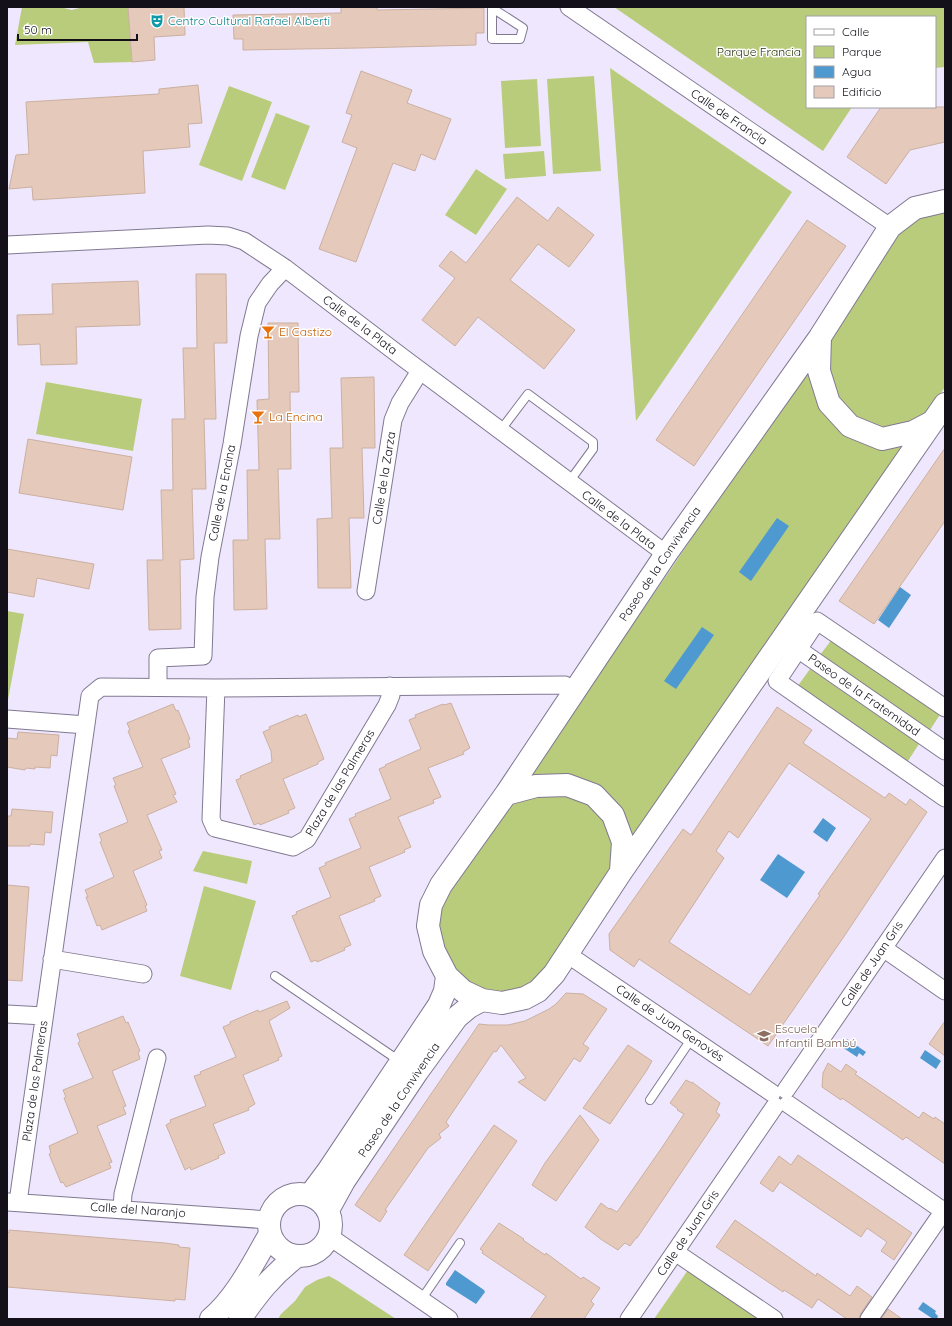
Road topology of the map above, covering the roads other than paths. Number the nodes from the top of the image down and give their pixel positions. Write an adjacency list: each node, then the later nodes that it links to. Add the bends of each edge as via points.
1 (568, 7): 4 (street, Calle de Francia)
2 (492, 8): 2 (lane, via 492,39 520,39 523,28)
3 (945, 201): 4 (street, Paseo de la Convivencia, via 915,208)
4 (890, 227): 7 (street, Paseo de la Convivencia)
5 (7, 245): 6 (street, Calle de la Plata, via 228,236 244,241)
6 (285, 268): 8 (street, Calle de la Plata); 17 (street, Calle de la Encina, via 257,303 249,336 232,444 210,557 205,596 203,656 158,658)
7 (820, 337): 10 (street, Paseo de la Convivencia, via 819,371 829,403 850,426 882,438 913,432); 13 (street, Paseo de la Convivencia)
8 (420, 371): 11 (street, Calle de la Plata); 14 (street, Calle de la Zarza, via 400,403 393,420)
9 (945, 404): 10 (street, Paseo de la Convivencia)
10 (932, 422): 15 (street, Paseo de la Convivencia)
11 (500, 431): 12 (street, Calle de la Plata); 12 (lane, via 528,394 593,442 593,449)
12 (569, 482): 13 (street, Calle de la Plata)
13 (666, 554): 19 (street, Paseo de la Convivencia)
14 (366, 591)
15 (790, 644): 20 (street, via 817,621); 23 (street, Paseo de la Fraternidad); 25 (street, via 777,680); 27 (street, Paseo de la Convivencia)
16 (390, 686): 18 (street, Plaza de las Palmeras); 18 (street, Plaza de las Palmeras, via 391,695 387,705 307,839 293,847 216,828 211,819); 19 (street, Plaza de las Palmeras, via 565,685)
17 (158, 687): 18 (street, Plaza de las Palmeras); 22 (street, Plaza de las Palmeras, via 100,687 90,696)
18 (216, 688)
19 (574, 690): 24 (street, Paseo de la Convivencia)
20 (945, 708)
21 (7, 719): 22 (street)
22 (86, 725): 30 (street, Plaza de las Palmeras)
23 (945, 750)
24 (506, 794): 27 (street, Paseo de la Convivencia, via 536,786 567,785 594,795 613,815 623,842); 33 (street, Paseo de la Convivencia, via 441,885 431,905 428,926 434,951)
25 (945, 798)
26 (945, 858): 28 (street, Calle de Juan Gris)
27 (621, 872): 29 (street, Paseo de la Convivencia)
28 (883, 948): 34 (street); 41 (street, Calle de Juan Gris)
29 (567, 954): 35 (street, Paseo de la Convivencia, via 554,974 538,991 525,998 502,1003); 38 (street, Calle de Juan Genovés)
30 (52, 959): 31 (street); 37 (street, Plaza de las Palmeras)
31 (142, 974)
32 (275, 976): 40 (lane)
33 (447, 976): 35 (street, Paseo de la Convivencia, via 463,991); 40 (street, Paseo de la Convivencia, via 445,991 439,1005)
34 (945, 991)
35 (482, 1000): 46 (street, Paseo de la Convivencia, via 452,1023 408,1084 344,1181)
36 (7, 1014): 37 (street)
37 (44, 1016): 44 (street, Plaza de las Palmeras)
38 (692, 1038): 41 (street, Calle de Juan Genovés); 42 (lane)
39 (157, 1058): 45 (street, via 123,1194)
40 (402, 1062): 43 (street, Paseo de la Convivencia)
41 (780, 1098): 47 (street, Calle de Juan Genovés); 51 (street, Calle de Juan Gris)
42 (650, 1100)
43 (310, 1195): 46 (street, via 319,1199); 48 (street, via 299,1193 278,1202 272,1210)
44 (12, 1202): 45 (street, Calle del Naranjo)
45 (122, 1209): 48 (street, Calle del Naranjo)
46 (328, 1210): 49 (street, via 332,1228)
47 (945, 1211): 59 (street)
48 (269, 1227): 52 (street, via 276,1245 284,1252); 54 (street, via 242,1282 223,1309)
49 (330, 1238): 52 (street, via 320,1250 310,1255); 53 (street)
50 (460, 1243): 53 (lane)
51 (675, 1252): 57 (street, Calle de Juan Gris); 58 (street)
52 (297, 1256): 55 (street, via 259,1292)
53 (421, 1300): 56 (street)
54 (211, 1319)
55 (240, 1319)
56 (449, 1319)
57 (629, 1319)
58 (774, 1319)
59 (869, 1319)

